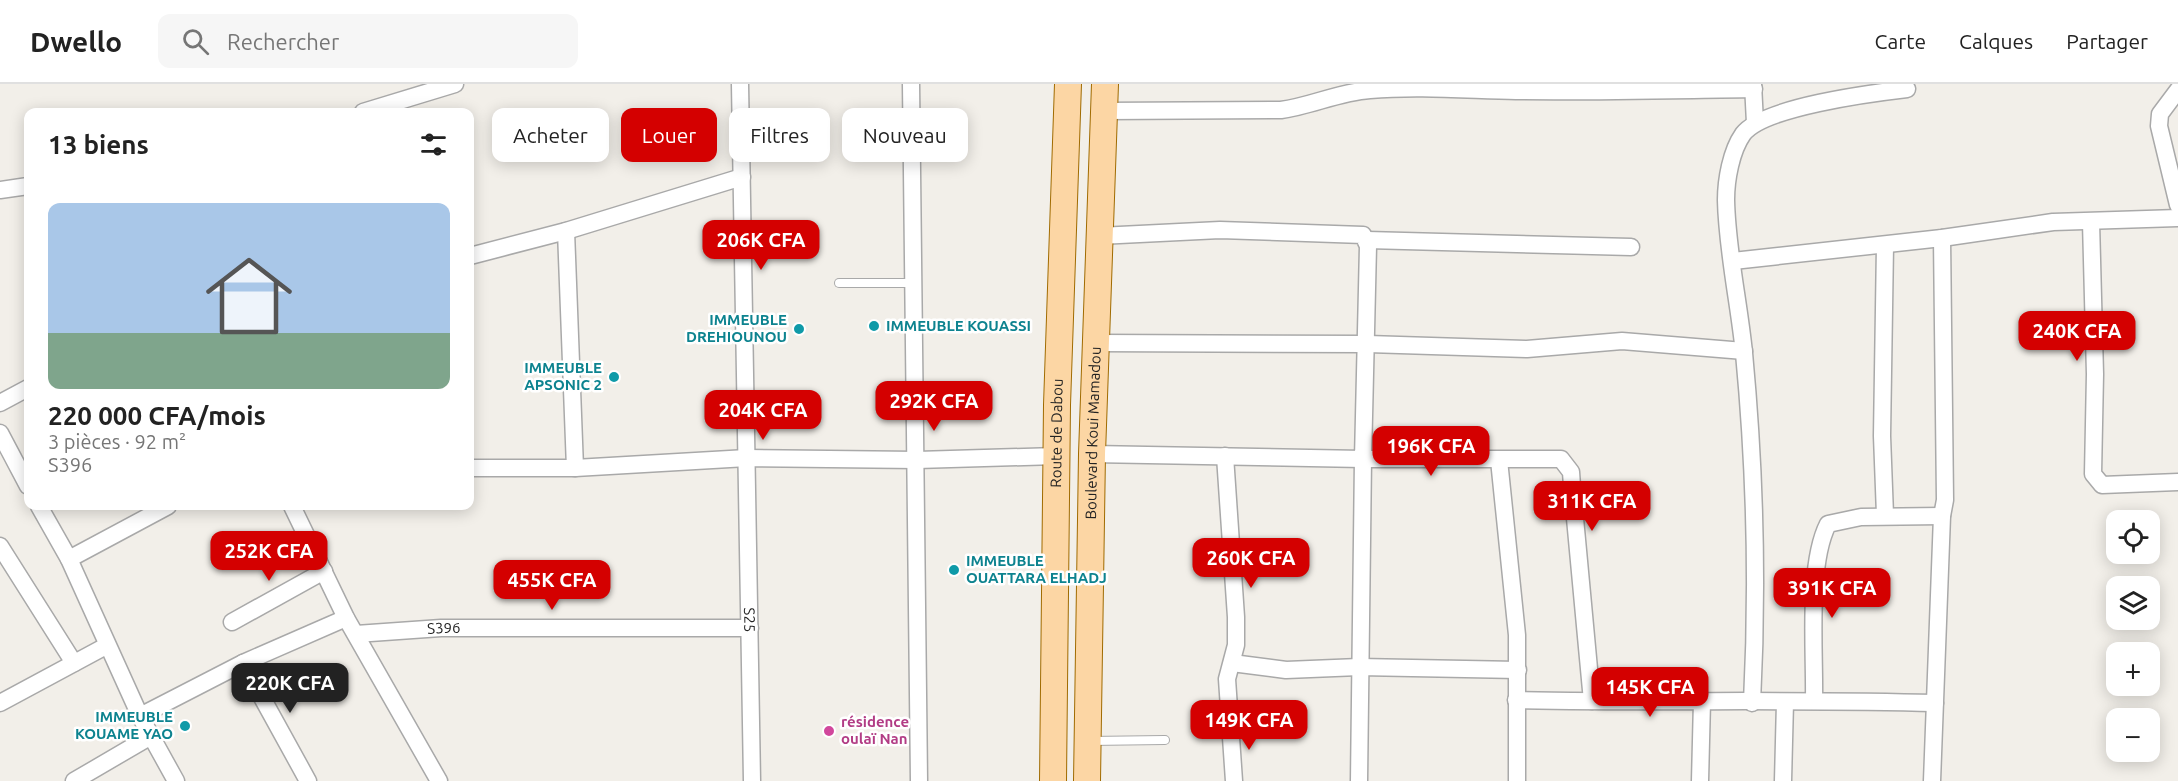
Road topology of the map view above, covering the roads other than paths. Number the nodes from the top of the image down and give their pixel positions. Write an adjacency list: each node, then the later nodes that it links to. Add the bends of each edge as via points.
1 (455, 84): 10 (street)
2 (740, 84): 13 (street, S25)
3 (911, 84): 28 (street)
4 (1068, 84): 36 (main road, Route de Dabou)
5 (1105, 84): 11 (main road, Boulevard Koui Mamadou)
6 (1754, 87): 9 (street); 12 (street)
7 (1907, 89): 12 (street, via 1833,98)
8 (2178, 90): 16 (street, via 2160,114 2159,126)
9 (1330, 91): 11 (street, via 1302,107 1281,110)
10 (376, 108)
11 (1104, 111): 20 (main road, Boulevard Koui Mamadou)
12 (1755, 123): 26 (street, via 1743,134 1733,153 1726,198)
13 (742, 177): 19 (street); 38 (street, S25)
14 (24, 187): 15 (street)
15 (0, 190)
16 (2178, 205)
17 (2178, 218): 18 (street)
18 (2091, 222): 21 (street, via 2017,225); 45 (street, via 2093,474 2102,485)
19 (566, 231): 25 (street); 43 (street)
20 (1099, 236): 22 (street, via 1220,230 1363,235); 29 (main road, Boulevard Koui Mamadou)
21 (1942, 238): 23 (street); 50 (street)
22 (1367, 240): 24 (street); 30 (street)
23 (1885, 245): 26 (street); 49 (street, via 1882,436)
24 (1631, 247)
25 (474, 255)
26 (1733, 261): 31 (street)
27 (839, 283): 28 (lane)
28 (914, 283): 40 (street)
29 (1096, 343): 30 (street); 35 (main road, Boulevard Koui Mamadou)
30 (1368, 344): 31 (street, via 1527,349 1622,341); 39 (street)
31 (1744, 351): 69 (street, via 1754,475)
32 (24, 390): 33 (street)
33 (0, 403)
34 (0, 433): 44 (street)
35 (1092, 454): 37 (street); 75 (main road, Boulevard Koui Mamadou)
36 (1058, 456): 40 (street); 76 (main road, Route de Dabou)
37 (1225, 456): 39 (street); 61 (street, via 1236,617)
38 (747, 458): 40 (street); 43 (street); 56 (street, S25)
39 (1363, 459): 41 (street); 62 (street)
40 (917, 460): 82 (street)
41 (1499, 460): 63 (street); 66 (street, via 1561,459 1571,472)
42 (474, 468): 43 (street)
43 (575, 468)
44 (24, 478)
45 (2178, 482)
46 (41, 510): 52 (street)
47 (161, 510): 52 (street)
48 (294, 510): 53 (street)
49 (1886, 515): 50 (street); 65 (street, via 1841,520 1828,524 1824,532 1816,565)
50 (1942, 516): 70 (street)
51 (0, 546): 59 (street)
52 (69, 559): 58 (street)
53 (324, 571): 54 (street); 55 (street)
54 (346, 618): 57 (street); 60 (street)
55 (232, 622)
56 (750, 628): 57 (street, S396, via 441,628); 81 (street, S25)
57 (356, 634): 80 (street)
58 (106, 646): 59 (street); 72 (street)
59 (74, 663): 71 (street)
60 (243, 663): 72 (street); 79 (street)
61 (1232, 663): 62 (street, via 1286,670); 84 (street, via 1227,679)
62 (1359, 667): 63 (street); 85 (street)
63 (1518, 670): 64 (street)
64 (1516, 700): 66 (street); 86 (street)
65 (1814, 700): 68 (street); 70 (street)
66 (1592, 701): 67 (street)
67 (1702, 701): 69 (street); 87 (street)
68 (1785, 702): 69 (street); 88 (street)
69 (1752, 703)
70 (1935, 703): 89 (street)
71 (0, 704)
72 (140, 716): 73 (street)
73 (151, 736): 77 (street); 78 (street)
74 (1165, 740): 75 (lane)
75 (1088, 741): 83 (main road, Boulevard Koui Mamadou)
76 (1052, 778)
77 (74, 781)
78 (176, 781)
79 (308, 781)
80 (439, 781)
81 (752, 781)
82 (920, 781)
83 (1087, 781)
84 (1234, 781)
85 (1359, 781)
86 (1516, 781)
87 (1700, 781)
88 (1783, 781)
89 (1932, 781)

